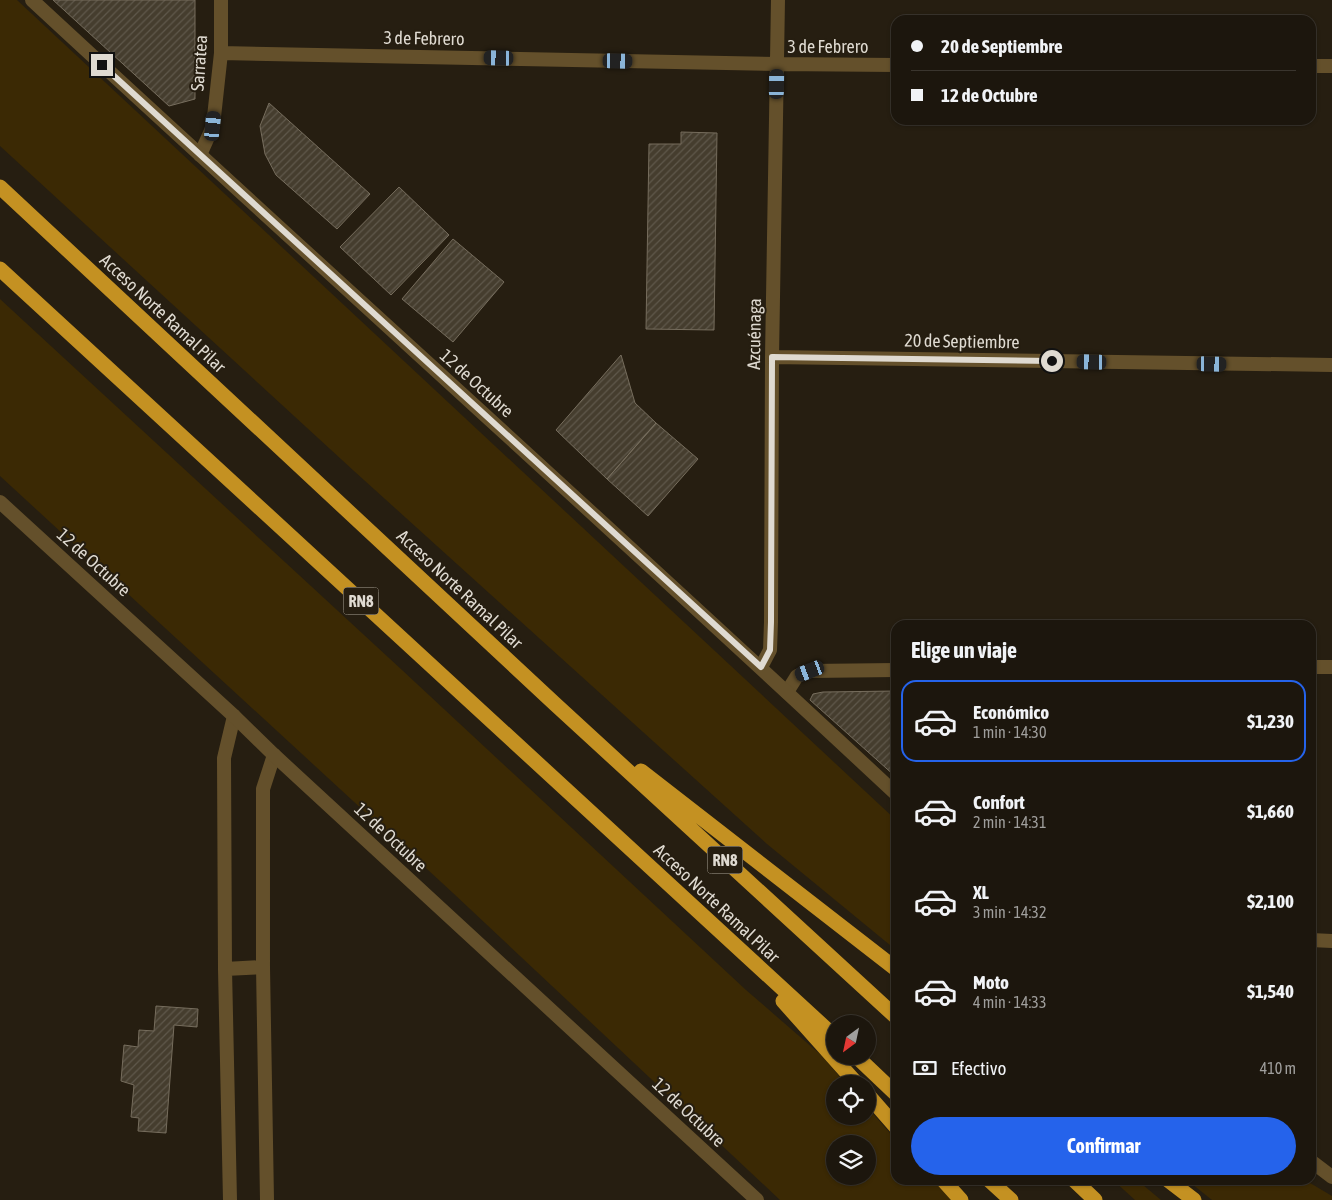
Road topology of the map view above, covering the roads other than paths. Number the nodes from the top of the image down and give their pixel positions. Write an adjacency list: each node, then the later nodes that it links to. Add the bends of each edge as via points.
1 (32, 0): 9 (street, 12 de Octubre)
2 (221, 0): 4 (street, Sarratea)
3 (778, 0): 5 (street, Azcuénaga)
4 (220, 53): 5 (street, 3 de Febrero); 9 (street, Sarratea, via 213,126)
5 (777, 64): 6 (street, 3 de Febrero); 12 (street, Azcuénaga)
6 (891, 65)
7 (1316, 66): 8 (street)
8 (1332, 66)
9 (200, 155): 15 (street, 12 de Octubre)
10 (0, 187): 20 (highway, Acceso Norte Ramal Pilar / RN8)
11 (0, 269): 24 (highway, Acceso Norte Ramal Pilar / RN8)
12 (772, 357): 13 (street, 20 de Septiembre); 15 (street, Azcuénaga, via 771,622 770,650)
13 (1332, 365)
14 (0, 502): 21 (street, 12 de Octubre)
15 (761, 667): 19 (street, 12 de Octubre)
16 (1316, 667): 17 (street)
17 (1332, 667)
18 (891, 670): 19 (street, via 810,671 797,676)
19 (787, 692): 23 (street, 12 de Octubre)
20 (555, 704): 27 (highway); 30 (highway, Acceso Norte Ramal Pilar / RN8)
21 (234, 716): 22 (street, 12 de Octubre); 29 (street, via 224,758)
22 (274, 755): 28 (street, via 264,788); 45 (street, 12 de Octubre)
23 (891, 789)
24 (722, 932): 31 (highway, Acceso Norte Ramal Pilar / RN8); 33 (highway)
25 (1316, 940): 26 (street)
26 (1332, 941)
27 (891, 965)
28 (263, 967): 29 (street); 44 (street)
29 (225, 969): 43 (street)
30 (891, 1012)
31 (826, 1029)
32 (865, 1065): 34 (highway)
33 (849, 1075)
34 (891, 1089)
35 (876, 1104): 36 (highway)
36 (891, 1121)
37 (1316, 1166): 38 (street)
38 (1332, 1177)
39 (948, 1185): 46 (highway)
40 (995, 1185): 47 (highway)
41 (1079, 1185): 48 (highway)
42 (1174, 1185): 49 (highway)
43 (230, 1200)
44 (267, 1200)
45 (757, 1200)
46 (961, 1200)
47 (1011, 1200)
48 (1095, 1200)
49 (1194, 1200)

